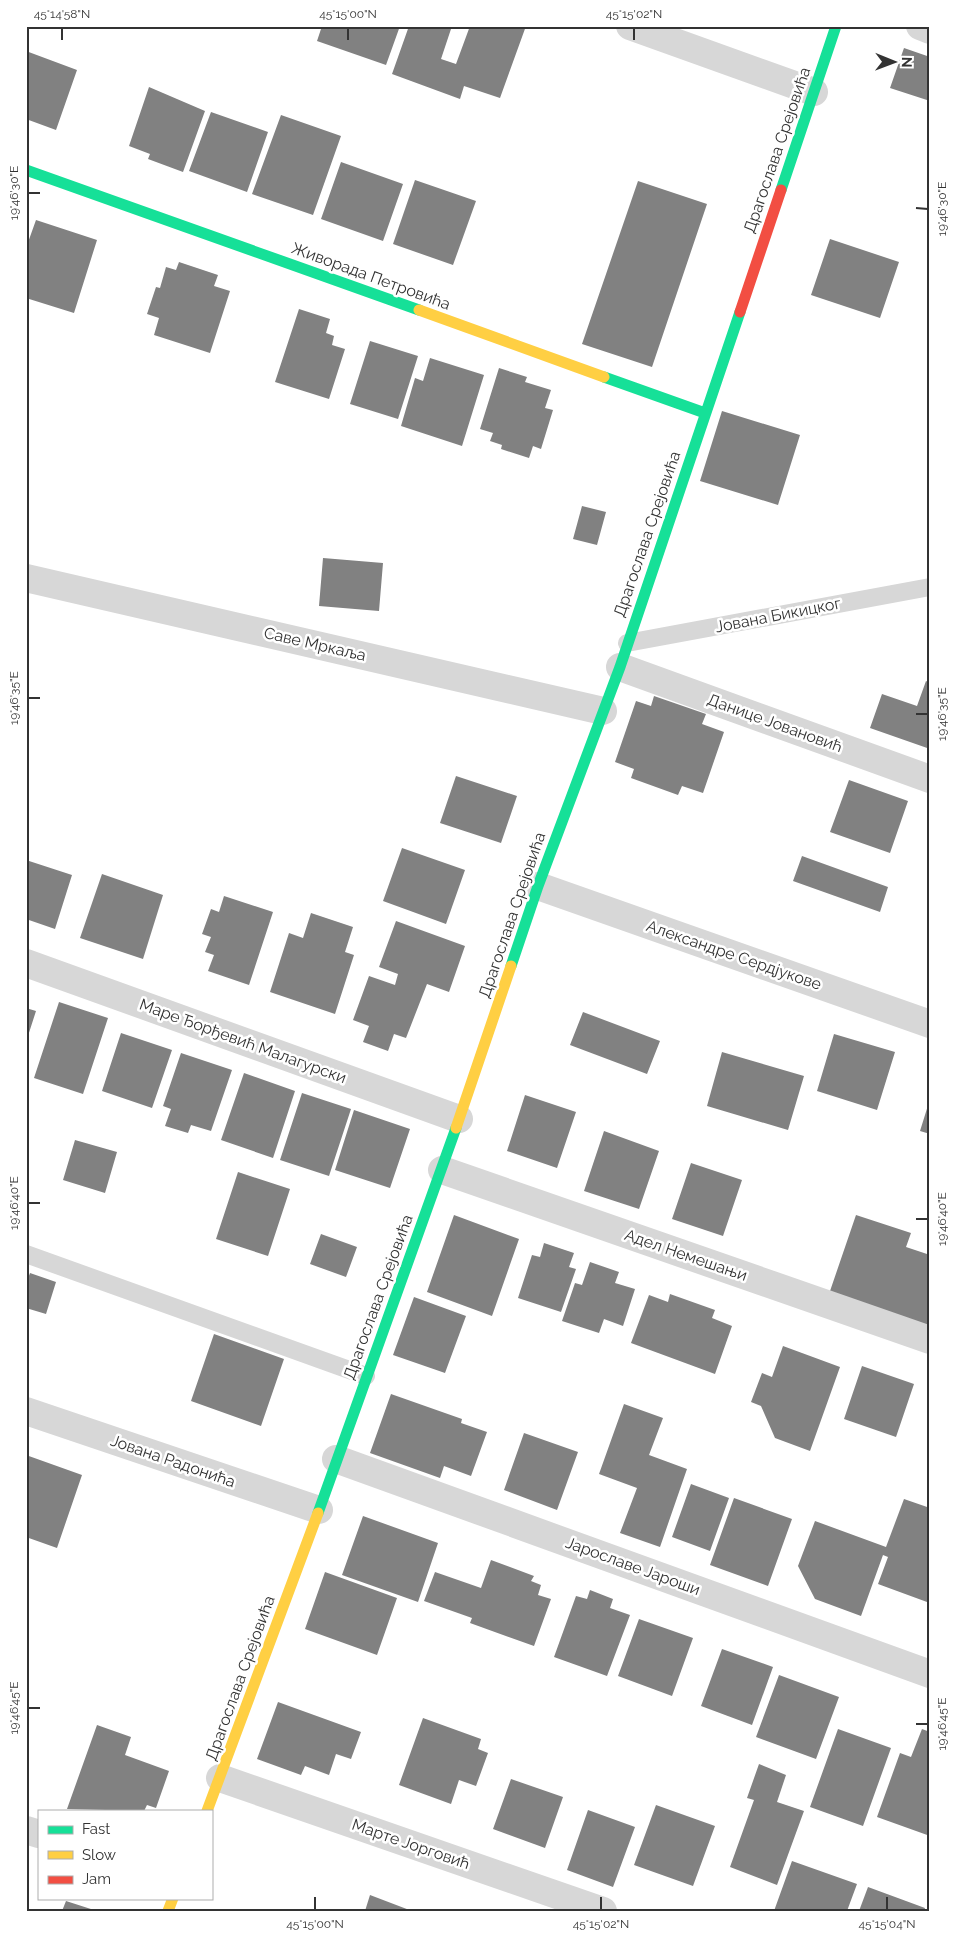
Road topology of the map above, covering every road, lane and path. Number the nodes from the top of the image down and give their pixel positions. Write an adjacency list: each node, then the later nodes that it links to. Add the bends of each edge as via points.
1 (630, 26): 5 (street)
2 (836, 26): 5 (street, Драгослава Срејовића)
3 (920, 26): 4 (street)
4 (930, 30)
5 (814, 92): 7 (street, Драгослава Срејовића)
6 (26, 170): 7 (street, Живорада Петровића)
7 (705, 413): 10 (street, Драгослава Срејовића)
8 (26, 578): 11 (street, Саве Мркаља)
9 (930, 587): 10 (lane, Јована Бикицког)
10 (624, 655): 11 (street, Драгослава Срејовића); 12 (street, Данице Јовановић)
11 (603, 711): 13 (street, Драгослава Срејовића)
12 (930, 779)
13 (538, 886): 15 (street, Александре Сердјукове); 16 (street, Драгослава Срејовића)
14 (26, 963): 16 (street, Маре Ђорђевић Малагурски)
15 (930, 1024)
16 (459, 1119): 17 (street, Драгослава Срејовића)
17 (442, 1170): 19 (street, Адел Немешањи); 20 (street, Драгослава Срејовића)
18 (26, 1254): 20 (lane)
19 (930, 1340)
20 (366, 1376): 22 (street, Драгослава Срејовића)
21 (26, 1411): 23 (street, Јована Радонића)
22 (336, 1459): 23 (street, Драгослава Срејовића); 24 (street, Јарославе Јароши)
23 (319, 1510): 25 (street, Драгослава Срејовића)
24 (930, 1674)
25 (220, 1778): 26 (street, Драгослава Срејовића); 29 (street, Марте Јорговић)
26 (206, 1810)
27 (26, 1830): 28 (street)
28 (38, 1834)
29 (603, 1911)

